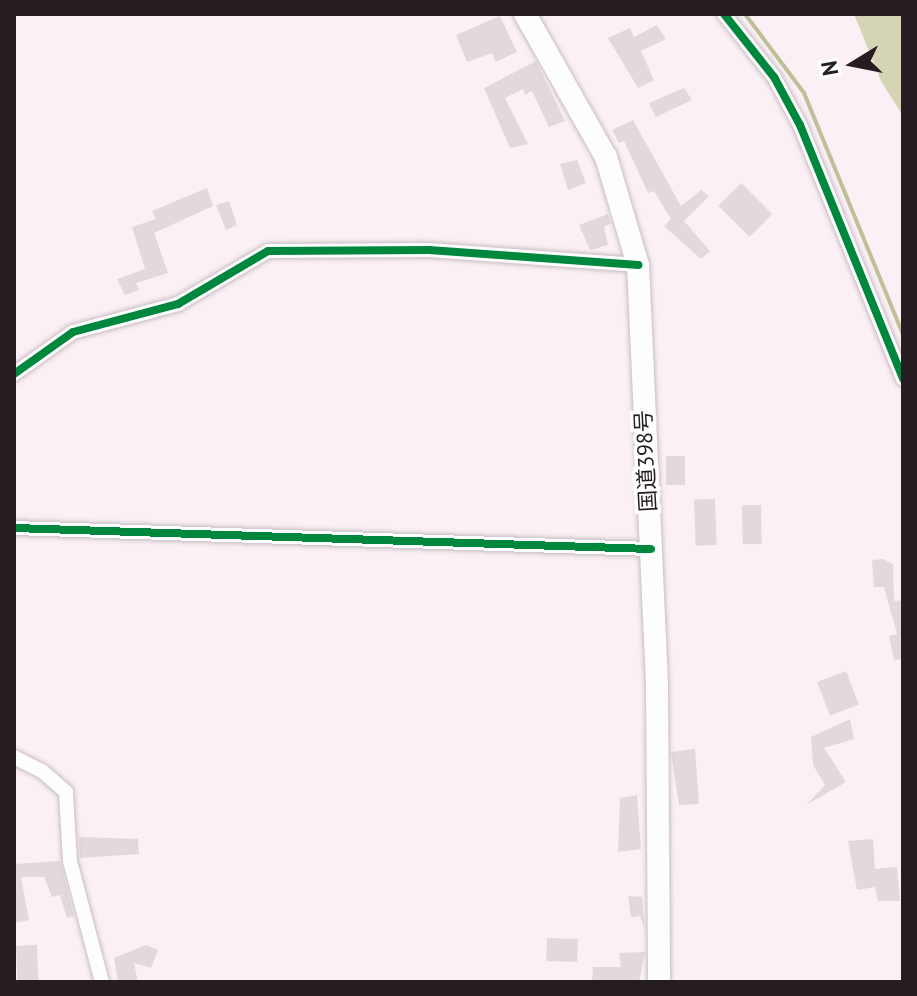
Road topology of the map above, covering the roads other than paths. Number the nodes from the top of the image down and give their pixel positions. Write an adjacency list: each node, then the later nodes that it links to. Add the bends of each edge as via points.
1 (525, 14): 3 (highway, 国道398号, via 606,157)
2 (724, 14): 5 (street, via 774,77 800,125)
3 (638, 265): 4 (street, via 429,250 268,251 178,304 63,337); 7 (highway, 国道398号)
4 (14, 374)
5 (903, 379)
6 (14, 528): 7 (street)
7 (651, 549): 10 (highway, 国道398号)
8 (14, 757): 9 (street, via 42,771 66,792 70,861)
9 (102, 982)
10 (659, 982)

